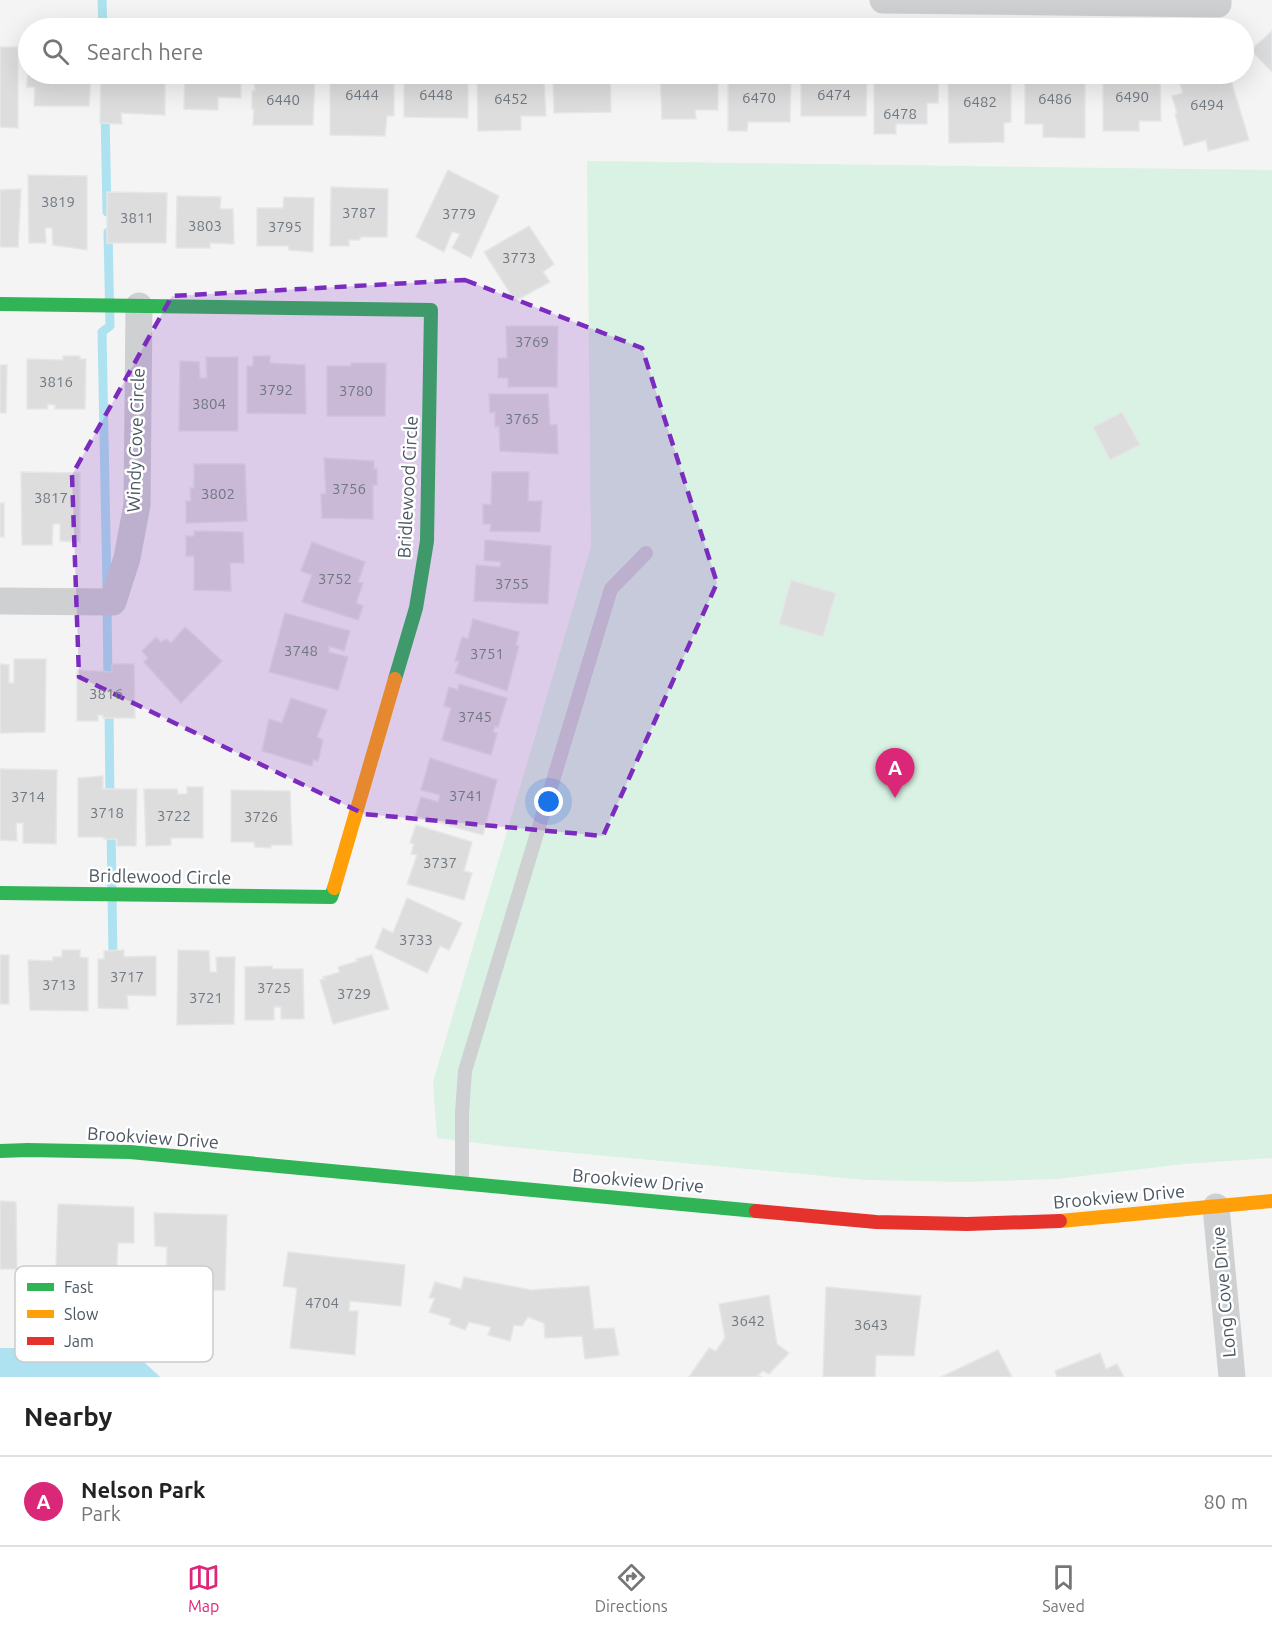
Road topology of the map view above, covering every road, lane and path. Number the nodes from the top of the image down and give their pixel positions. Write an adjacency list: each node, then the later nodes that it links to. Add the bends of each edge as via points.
1 (883, 0): 2 (street, via 1218,4)
2 (1218, 0)
3 (0, 304): 4 (street, Bridlewood Circle)
4 (139, 306): 6 (street, Windy Cove Circle, via 137,505 127,558 113,602); 7 (street, Bridlewood Circle, via 431,310 427,541 416,608 331,897)
5 (646, 553): 9 (lane, via 611,589 465,1071)
6 (0, 601)
7 (0, 892)
8 (0, 1151): 9 (street, Brookview Drive, via 130,1152)
9 (462, 1183): 11 (street, Brookview Drive, via 876,1222 1069,1221)
10 (1272, 1202): 11 (street, Brookview Drive)
11 (1216, 1207): 12 (street, Long Cove Drive)
12 (1232, 1377)

